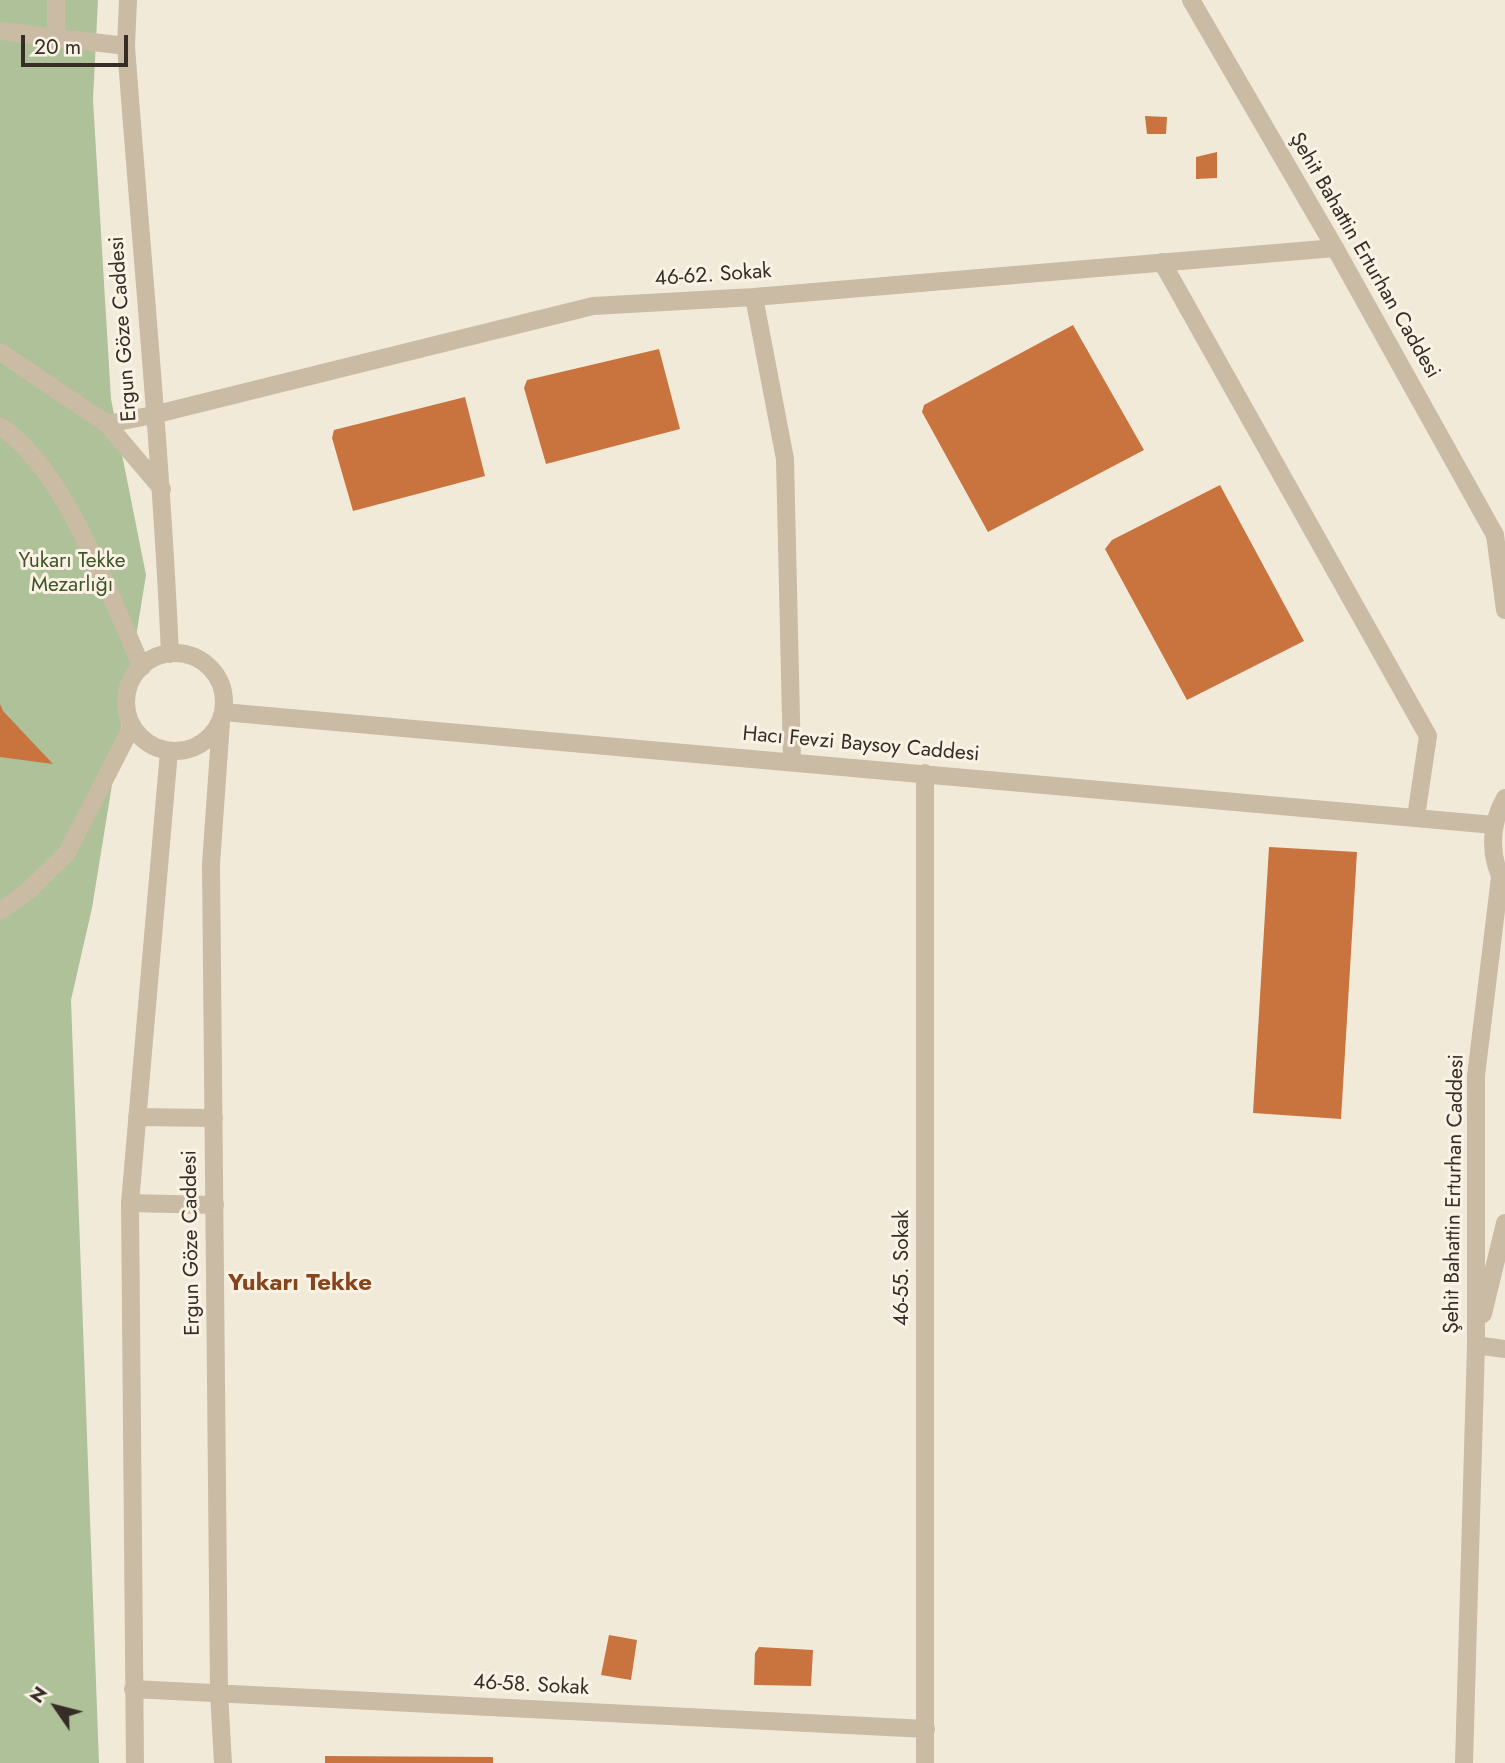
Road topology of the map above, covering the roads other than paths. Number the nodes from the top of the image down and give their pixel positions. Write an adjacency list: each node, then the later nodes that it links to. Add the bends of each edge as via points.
1 (56, 0): 5 (street)
2 (128, 0): 6 (street, Ergun Göze Caddesi)
3 (1191, 0): 7 (street, Şehit Bahattin Erturhan Caddesi)
4 (0, 31): 5 (street)
5 (56, 38): 6 (street)
6 (126, 46): 11 (street, Ergun Göze Caddesi)
7 (1335, 248): 8 (street, 46-62. Sokak); 15 (street, Şehit Bahattin Erturhan Caddesi)
8 (1162, 262): 9 (street, 46-62. Sokak); 26 (street, via 1428,736)
9 (754, 296): 11 (street, 46-62. Sokak, via 593,306); 23 (street, via 785,459)
10 (0, 352): 12 (street)
11 (153, 415): 12 (street, 46-62. Sokak); 14 (street, Ergun Göze Caddesi)
12 (107, 424): 14 (street)
13 (0, 426): 19 (street, via 32,454 76,522)
14 (162, 489): 18 (street, Ergun Göze Caddesi)
15 (1495, 535): 16 (street, Şehit Bahattin Erturhan Caddesi); 17 (street, Şehit Bahattin Erturhan Caddesi)
16 (1505, 553)
17 (1505, 610)
18 (170, 654): 19 (street); 20 (street, via 197,659 212,670 223,690)
19 (142, 667): 21 (street, via 127,698)
20 (222, 717): 22 (street, via 201,744 190,750); 23 (street, Hacı Fevzi Baysoy Caddesi); 31 (street, Ergun Göze Caddesi, via 211,864)
21 (132, 726): 22 (street, via 149,744); 29 (street, via 67,853)
22 (169, 751): 30 (street)
23 (792, 761): 24 (street, Hacı Fevzi Baysoy Caddesi)
24 (925, 773): 26 (street, Hacı Fevzi Baysoy Caddesi); 39 (street, 46-55. Sokak)
25 (1505, 798): 27 (street)
26 (1416, 817): 27 (street, Hacı Fevzi Baysoy Caddesi)
27 (1494, 825): 28 (street, Şehit Bahattin Erturhan Caddesi, via 1493,851)
28 (1503, 881): 35 (street, Şehit Bahattin Erturhan Caddesi, via 1476,1076)
29 (0, 911)
30 (137, 1117): 31 (street); 32 (street)
31 (214, 1118): 33 (street, Ergun Göze Caddesi)
32 (130, 1203): 33 (street); 37 (street)
33 (215, 1205): 38 (street, Ergun Göze Caddesi)
34 (1505, 1223): 35 (street, Şehit Bahattin Erturhan Caddesi)
35 (1476, 1345): 36 (street); 43 (street, Şehit Bahattin Erturhan Caddesi)
36 (1505, 1349)
37 (133, 1689): 38 (street, 46-58. Sokak); 40 (street)
38 (219, 1693): 39 (street, 46-58. Sokak); 41 (street, Ergun Göze Caddesi)
39 (926, 1729): 42 (street, 46-55. Sokak)
40 (135, 1763)
41 (223, 1763)
42 (925, 1763)
43 (1464, 1763)

